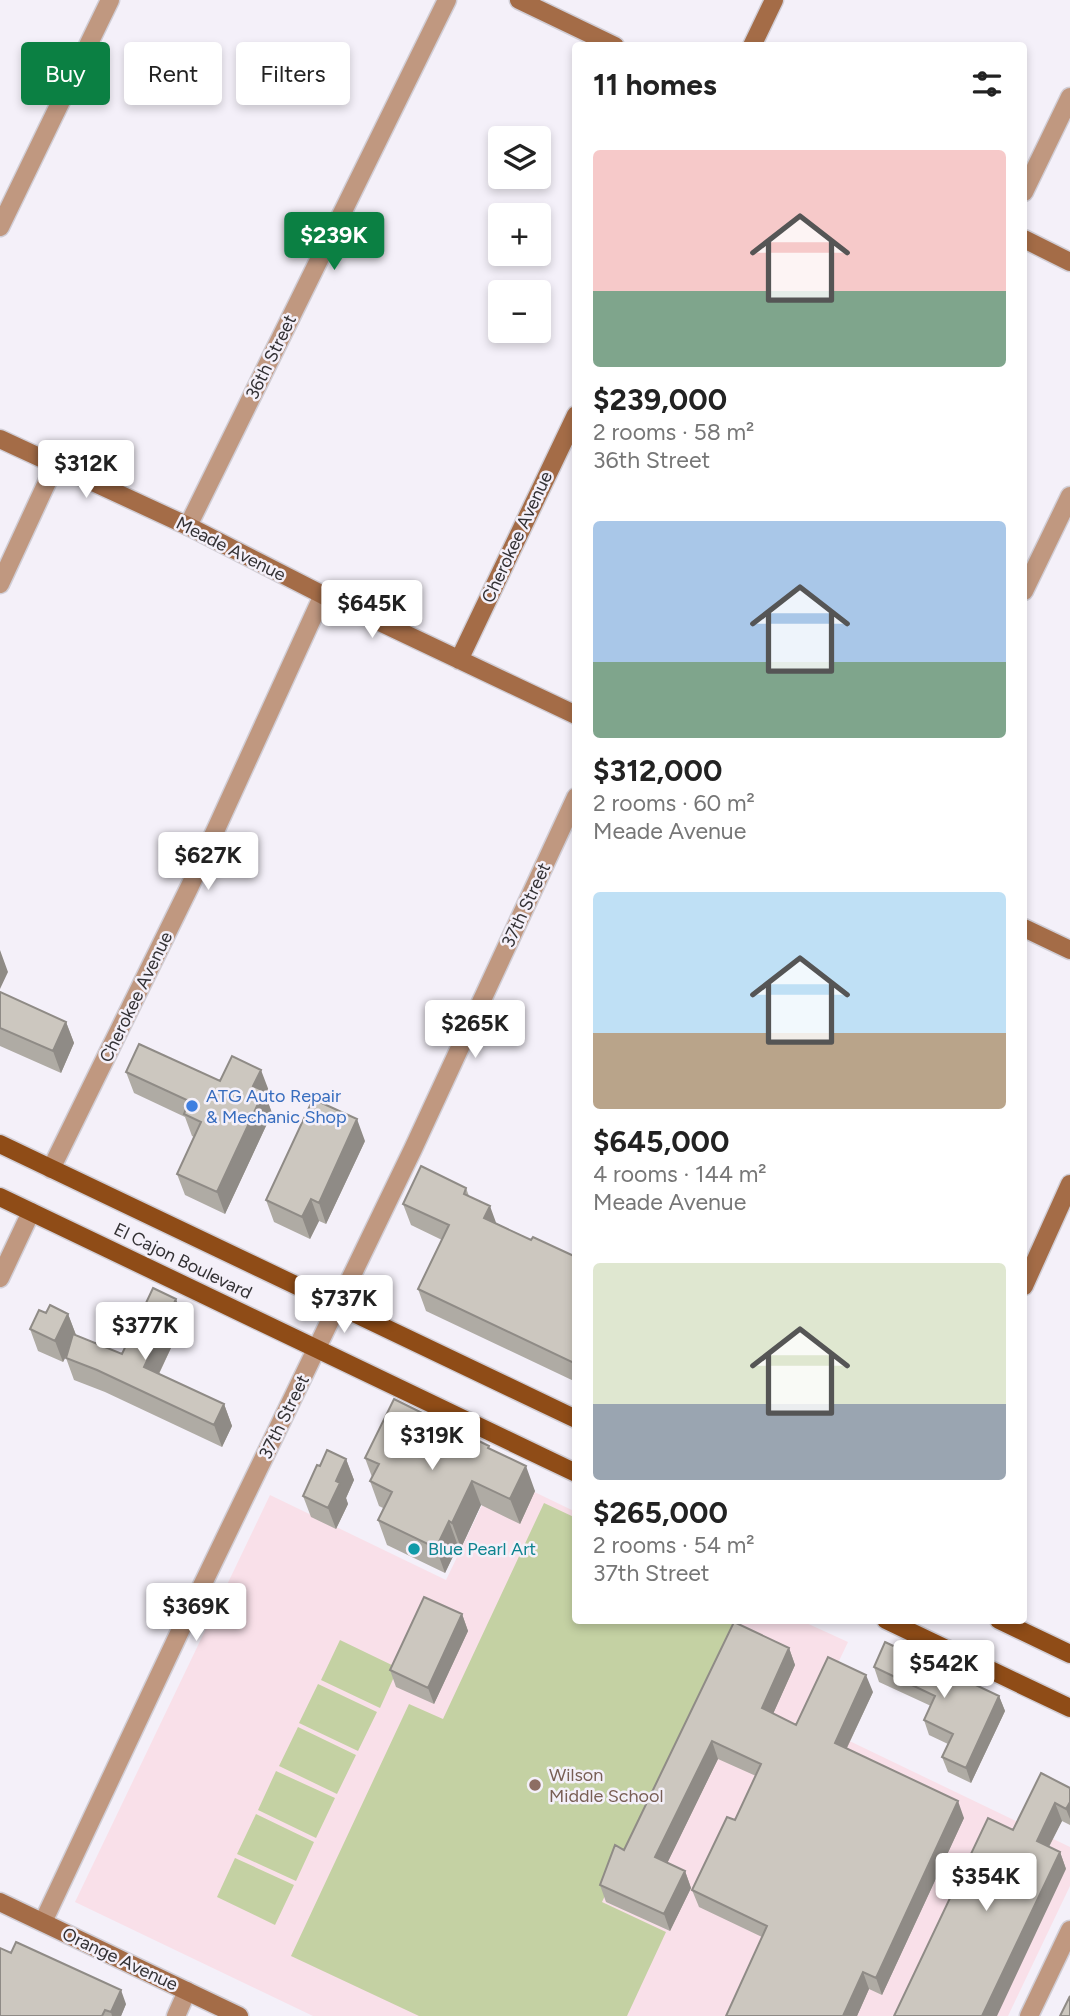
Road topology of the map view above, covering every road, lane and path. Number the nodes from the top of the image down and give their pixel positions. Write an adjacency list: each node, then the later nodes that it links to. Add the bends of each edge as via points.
1 (110, 0): 9 (street)
2 (447, 0): 16 (street, 36th Street)
3 (519, 0): 5 (main road)
4 (774, 0): 6 (main road)
5 (607, 42)
6 (754, 42)
7 (1070, 97): 8 (street)
8 (1027, 186)
9 (0, 227)
10 (1027, 240): 11 (main road)
11 (1070, 262)
12 (572, 423): 20 (main road, Cherokee Avenue)
13 (0, 439): 14 (main road, Meade Avenue)
14 (55, 465): 16 (main road, Meade Avenue); 17 (street)
15 (1070, 496): 18 (street)
16 (188, 526): 19 (main road, Meade Avenue)
17 (0, 584)
18 (1027, 585)
19 (323, 595): 20 (main road, Meade Avenue); 26 (street, Cherokee Avenue, via 190,886)
20 (459, 660): 21 (main road, Meade Avenue)
21 (572, 713)
22 (572, 806): 32 (street, 37th Street)
23 (1027, 929): 24 (main road)
24 (1070, 950)
25 (0, 1144): 26 (main road, El Cajon Boulevard)
26 (51, 1169): 32 (main road, El Cajon Boulevard)
27 (1070, 1184): 31 (main road)
28 (0, 1196): 29 (main road, El Cajon Boulevard)
29 (31, 1212): 30 (street); 33 (main road, El Cajon Boulevard)
30 (0, 1278)
31 (1027, 1279)
32 (337, 1305): 33 (street, 37th Street); 34 (main road, El Cajon Boulevard)
33 (316, 1349): 35 (main road, El Cajon Boulevard); 41 (street, 37th Street)
34 (572, 1417)
35 (572, 1471)
36 (894, 1624): 39 (main road)
37 (1007, 1624): 38 (main road)
38 (1070, 1654)
39 (1070, 1708)
40 (0, 1902): 41 (main road, Orange Avenue)
41 (43, 1922): 43 (main road, Orange Avenue)
42 (1070, 1930): 46 (street)
43 (187, 1991): 44 (street); 45 (main road, Orange Avenue)
44 (176, 2016)
45 (239, 2016)
46 (1029, 2016)

